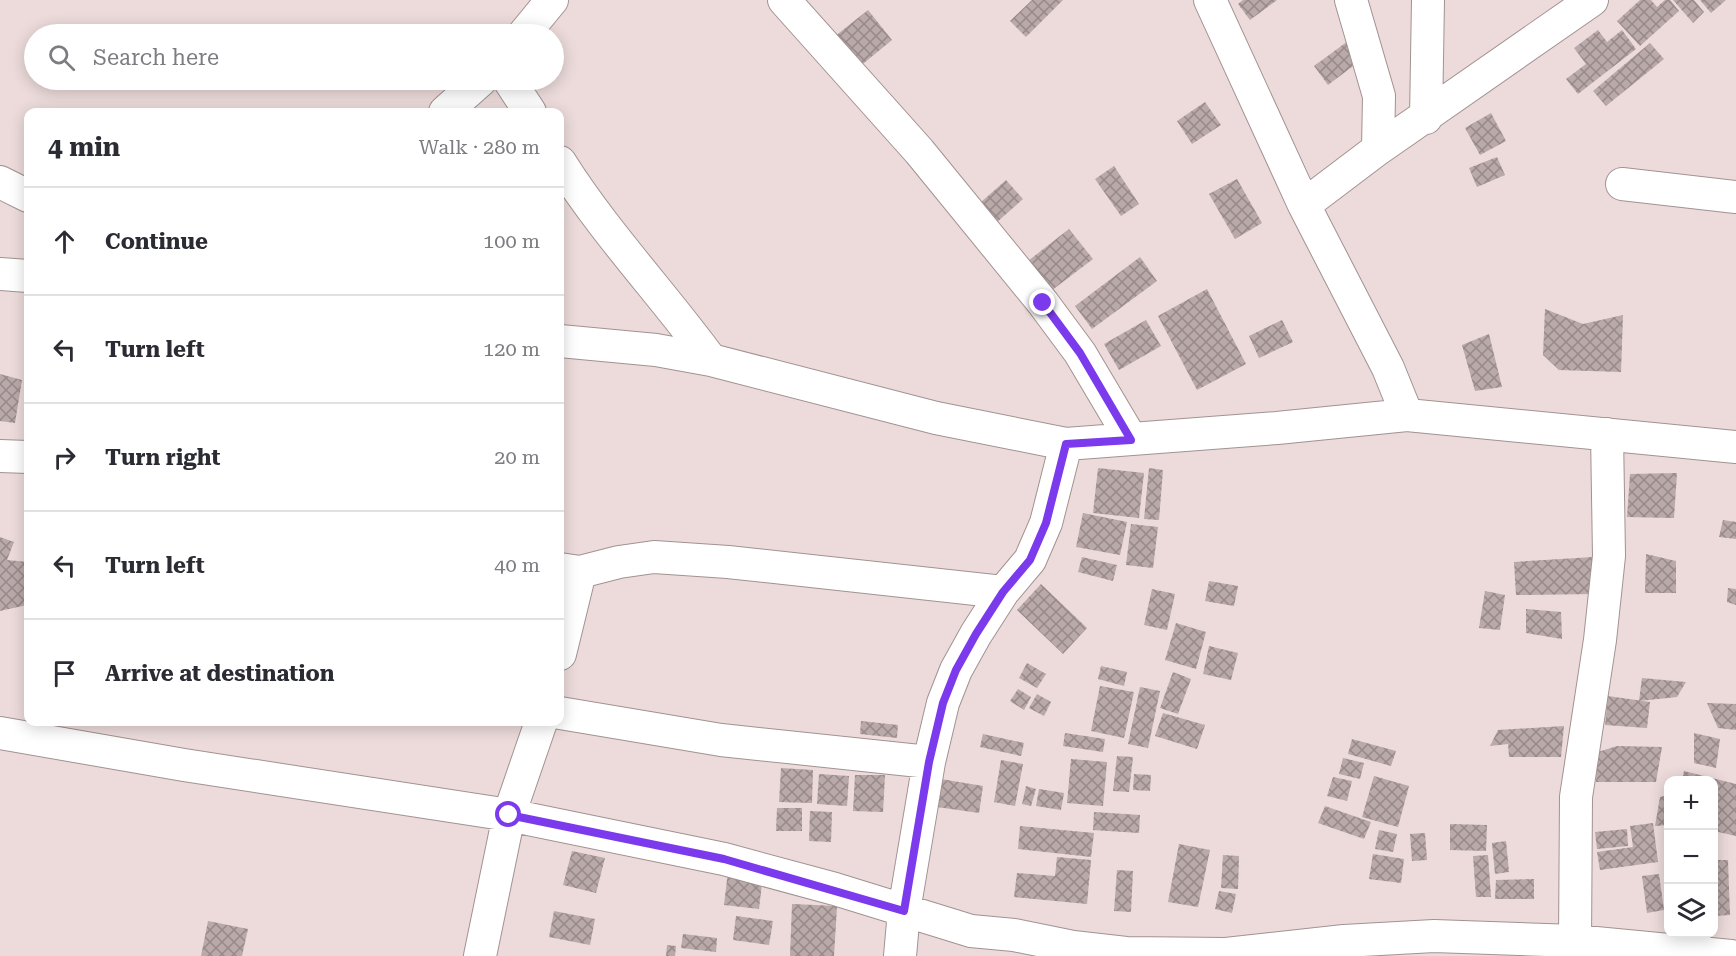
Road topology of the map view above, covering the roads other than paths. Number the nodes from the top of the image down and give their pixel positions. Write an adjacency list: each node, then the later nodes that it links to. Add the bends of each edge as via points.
1 (784, 0): 24 (street, via 919,151 1043,303 1080,353)
2 (1210, 0): 17 (street)
3 (1351, 0): 11 (street, via 1379,96)
4 (1428, 0): 10 (street)
5 (1592, 0): 10 (street)
6 (470, 90): 8 (street)
7 (516, 90): 9 (street)
8 (450, 108)
9 (527, 108)
10 (1425, 118): 11 (street)
11 (1378, 149): 17 (street)
12 (564, 168): 21 (street, via 583,199)
13 (0, 182): 15 (street)
14 (1622, 184): 16 (street)
15 (24, 194)
16 (1736, 197)
17 (1304, 205): 22 (street, via 1388,368)
18 (0, 274): 19 (street)
19 (24, 276)
20 (564, 341): 21 (street, via 656,350)
21 (711, 360): 25 (street, via 936,418)
22 (1407, 415): 23 (street); 24 (street)
23 (1607, 434): 26 (street); 38 (street, via 1609,556 1576,797)
24 (1131, 440): 25 (street)
25 (1066, 444): 30 (street, via 1055,495 1030,560)
26 (1736, 447)
27 (0, 456): 28 (street)
28 (24, 457)
29 (570, 571): 30 (street, via 654,557); 31 (street)
30 (1003, 592): 35 (street, via 956,670 943,703)
31 (564, 621)
32 (564, 714): 35 (street, via 721,740)
33 (541, 726): 36 (street)
34 (0, 733): 36 (street)
35 (929, 762): 37 (street)
36 (509, 815): 37 (street, via 724,859); 40 (street)
37 (904, 911): 39 (street, via 971,931 1126,953 1226,954 1434,936); 41 (street)
38 (1575, 941): 39 (street); 42 (street)
39 (1501, 947)
40 (480, 956)
41 (900, 956)
42 (1731, 956)

